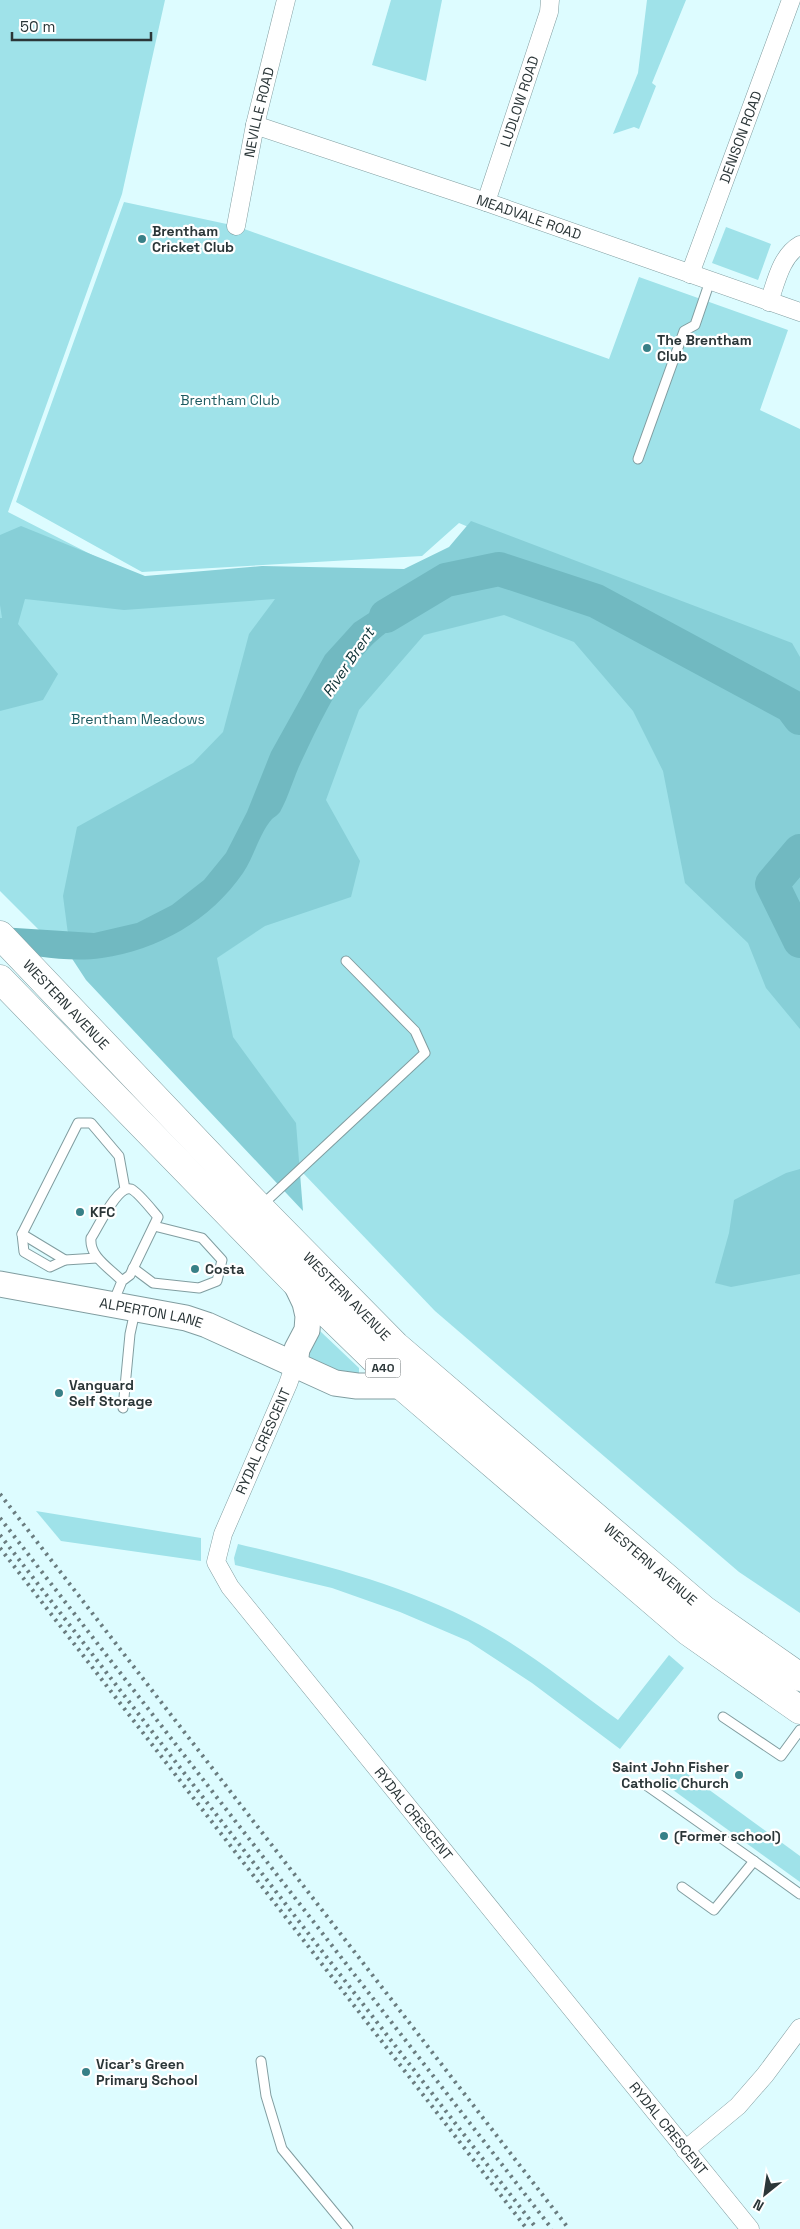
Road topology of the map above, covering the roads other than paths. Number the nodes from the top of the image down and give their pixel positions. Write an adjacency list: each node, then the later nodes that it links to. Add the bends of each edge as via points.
1 (286, 0): 4 (street, NEVILLE ROAD)
2 (550, 0): 5 (street, LUDLOW ROAD, via 549,12)
3 (791, 0): 8 (street, DENISON ROAD)
4 (255, 124): 5 (street, MEADVALE ROAD); 6 (street, NEVILLE ROAD)
5 (486, 202): 8 (street, MEADVALE ROAD)
6 (236, 226)
7 (800, 245): 10 (street, via 784,261)
8 (690, 274): 9 (street, MEADVALE ROAD)
9 (710, 281): 10 (street, MEADVALE ROAD); 12 (lane, via 695,325 684,331)
10 (769, 302): 11 (street, MEADVALE ROAD)
11 (800, 312)
12 (638, 459)
13 (0, 935): 17 (highway, WESTERN AVENUE / A40)
14 (346, 961): 17 (lane, via 415,1031 424,1053)
15 (2, 981): 23 (highway, WESTERN AVENUE / A40)
16 (126, 1188): 18 (lane, via 132,1189 158,1217); 19 (lane, via 119,1156 91,1123 78,1123); 20 (lane, via 118,1193 91,1238 90,1246)
17 (260, 1207): 29 (highway, WESTERN AVENUE / A40, via 396,1346 703,1609)
18 (154, 1226): 22 (lane); 22 (lane, via 202,1238 222,1260 217,1281 199,1288 153,1283)
19 (22, 1234): 21 (lane); 21 (lane, via 24,1252 50,1267)
20 (97, 1258): 21 (lane); 25 (lane, via 110,1268)
21 (65, 1260)
22 (133, 1268): 25 (lane)
23 (294, 1281): 26 (main road, via 308,1316 307,1330); 27 (highway, WESTERN AVENUE / A40)
24 (0, 1284): 25 (main road, ALPERTON LANE)
25 (123, 1298): 26 (main road, ALPERTON LANE, via 207,1325); 28 (lane, via 130,1334)
26 (295, 1364): 27 (main road, ALPERTON LANE, via 335,1383); 39 (street, RYDAL CRESCENT, via 223,1534 216,1562 230,1587)
27 (402, 1386): 30 (highway, WESTERN AVENUE / A40, via 689,1632)
28 (123, 1408)
29 (800, 1677)
30 (800, 1710)
31 (724, 1717): 32 (lane, via 781,1756)
32 (800, 1730)
33 (646, 1785): 34 (lane)
34 (754, 1861): 35 (lane, via 714,1910); 36 (lane)
35 (682, 1887)
36 (800, 1894)
37 (800, 2028): 39 (street, via 738,2106)
38 (261, 2061): 40 (lane, via 266,2096 282,2150)
39 (685, 2150): 41 (street, RYDAL CRESCENT)
40 (348, 2229)
41 (750, 2229)

